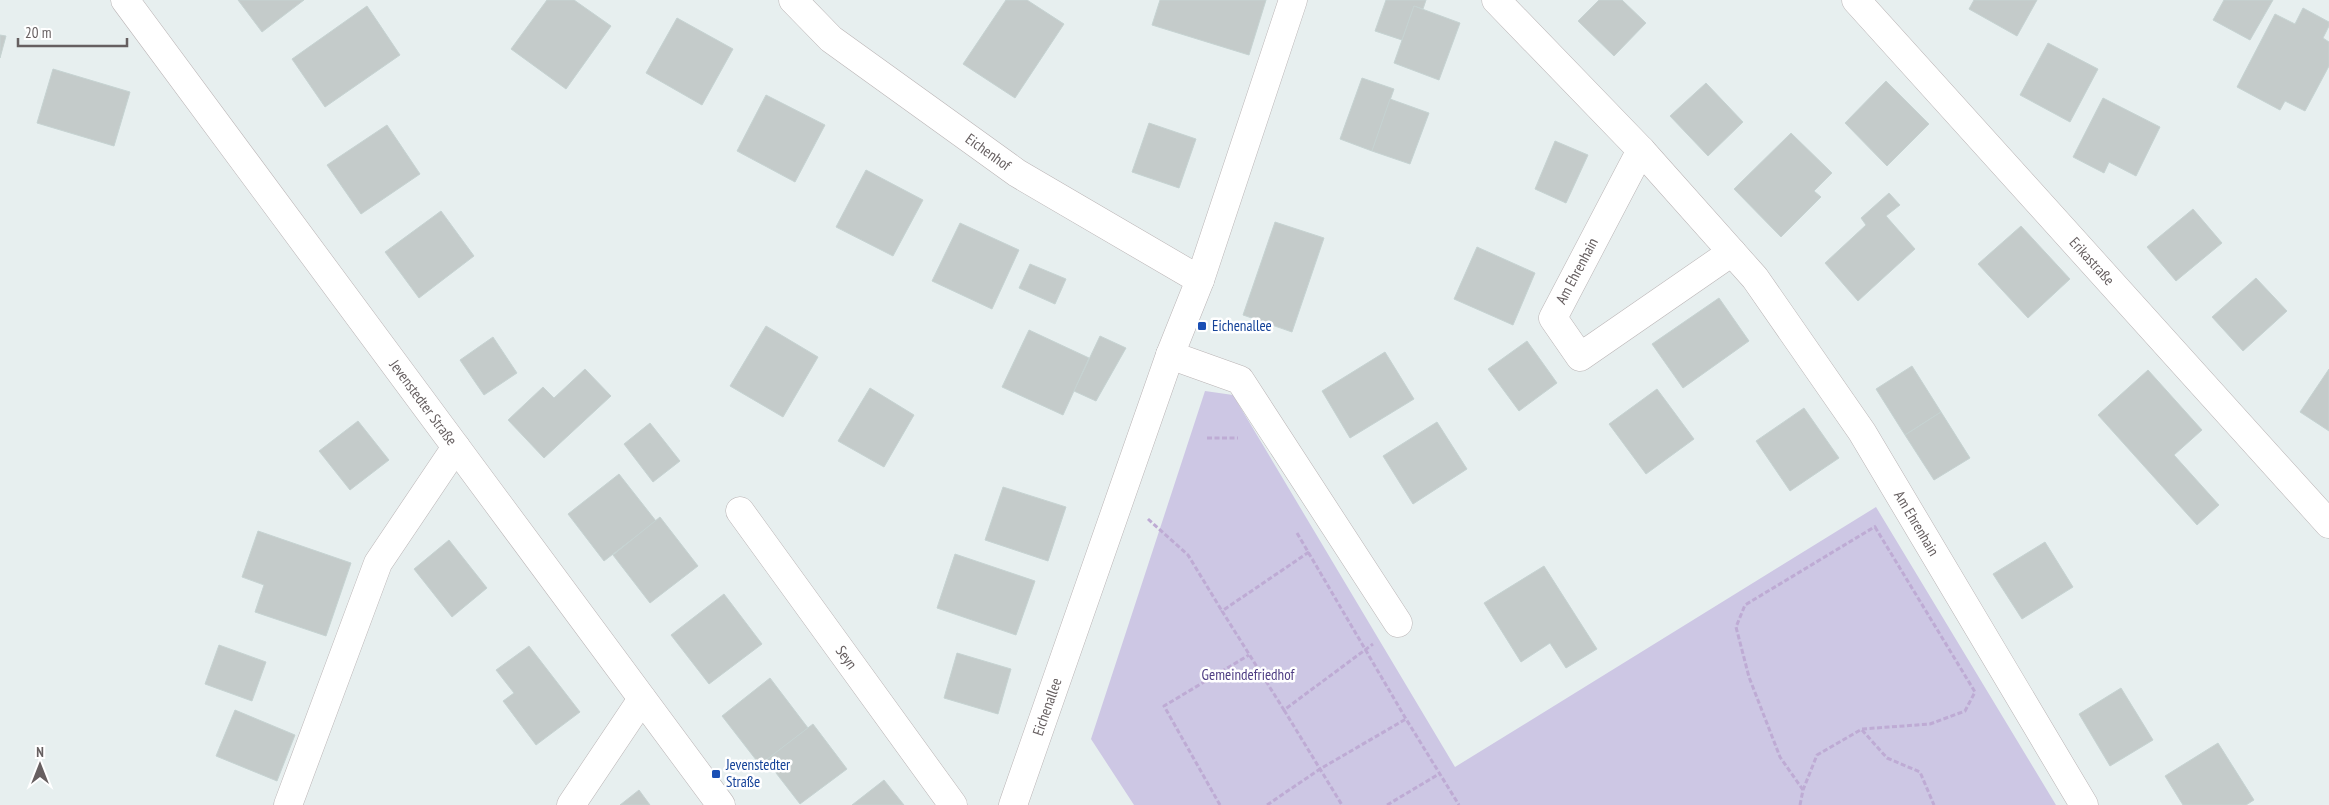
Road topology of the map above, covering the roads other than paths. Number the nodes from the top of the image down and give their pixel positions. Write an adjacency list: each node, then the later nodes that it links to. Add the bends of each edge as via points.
1 (125, 0): 10 (street, Jevenstedter Straße)
2 (793, 0): 8 (street, Eichenhof, via 831,39 1017,173)
3 (1293, 0): 8 (street, Eichenallee)
4 (1496, 0): 6 (street, Am Ehrenhain)
5 (1856, 0): 12 (street, Erikastraße)
6 (1641, 150): 7 (street, Am Ehrenhain); 7 (street, Am Ehrenhain, via 1553,318 1580,357)
7 (1732, 252): 20 (street, Am Ehrenhain, via 1755,278 1862,432)
8 (1200, 280): 9 (street, Eichenallee)
9 (1170, 355): 13 (street, via 1240,380); 19 (street, Eichenallee)
10 (456, 447): 14 (street, Jevenstedter Straße); 15 (street, via 378,563)
11 (740, 511): 18 (street, Seyn)
12 (2329, 524)
13 (1398, 623)
14 (642, 699): 16 (street); 17 (street, Jevenstedter Straße)
15 (288, 805)
16 (570, 805)
17 (721, 805)
18 (953, 805)
19 (1013, 805)
20 (2084, 805)

